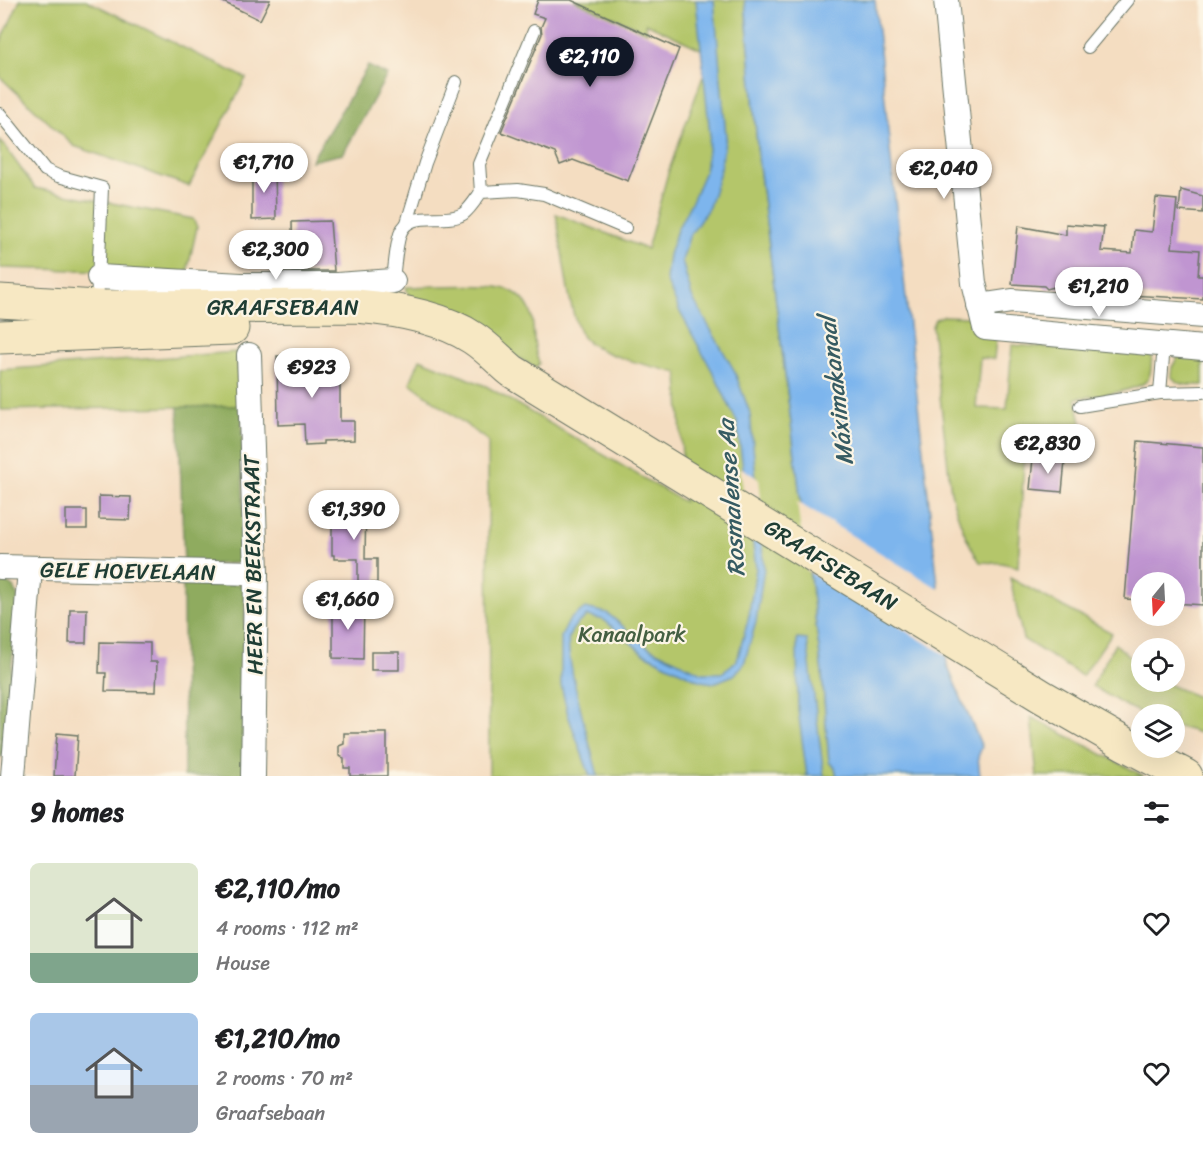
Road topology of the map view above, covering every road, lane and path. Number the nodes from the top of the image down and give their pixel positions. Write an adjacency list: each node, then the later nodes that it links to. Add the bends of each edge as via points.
1 (946, 0): 12 (street)
2 (1127, 0): 4 (lane)
3 (534, 31): 7 (lane, via 479,164)
4 (1088, 47)
5 (456, 82): 8 (lane, via 425,163)
6 (0, 114): 13 (lane, via 45,170 102,188)
7 (481, 192): 8 (lane, via 465,213 450,219 419,218); 9 (lane, via 518,190 544,194)
8 (408, 223): 11 (lane, via 400,232)
9 (625, 228)
10 (0, 301): 13 (main road, GRAAFSEBAAN)
11 (388, 304): 13 (main road, GRAAFSEBAAN); 19 (main road, GRAAFSEBAAN, via 461,331)
12 (979, 306): 14 (street, via 1012,301); 16 (street, via 985,328)
13 (96, 312): 15 (main road, GRAAFSEBAAN); 19 (main road, GRAAFSEBAAN, via 261,327 358,327 419,339)
14 (1203, 316)
15 (0, 337)
16 (1164, 345): 17 (street); 21 (lane)
17 (1203, 348)
18 (249, 355): 25 (street, HEER EN BEEKSTRAAT)
19 (512, 371): 26 (main road, GRAAFSEBAAN, via 1043,697)
20 (1203, 392): 21 (lane)
21 (1160, 393): 22 (lane)
22 (1080, 406)
23 (0, 567): 24 (street, GELE HOEVELAAN)
24 (30, 569): 25 (street, GELE HOEVELAAN); 30 (street)
25 (256, 573): 31 (street, HEER EN BEEKSTRAAT)
26 (1131, 747)
27 (1153, 758): 32 (main road, GRAAFSEBAAN)
28 (1162, 758): 29 (main road, GRAAFSEBAAN)
29 (1203, 765)
30 (9, 775)
31 (254, 776)
32 (1186, 776)

